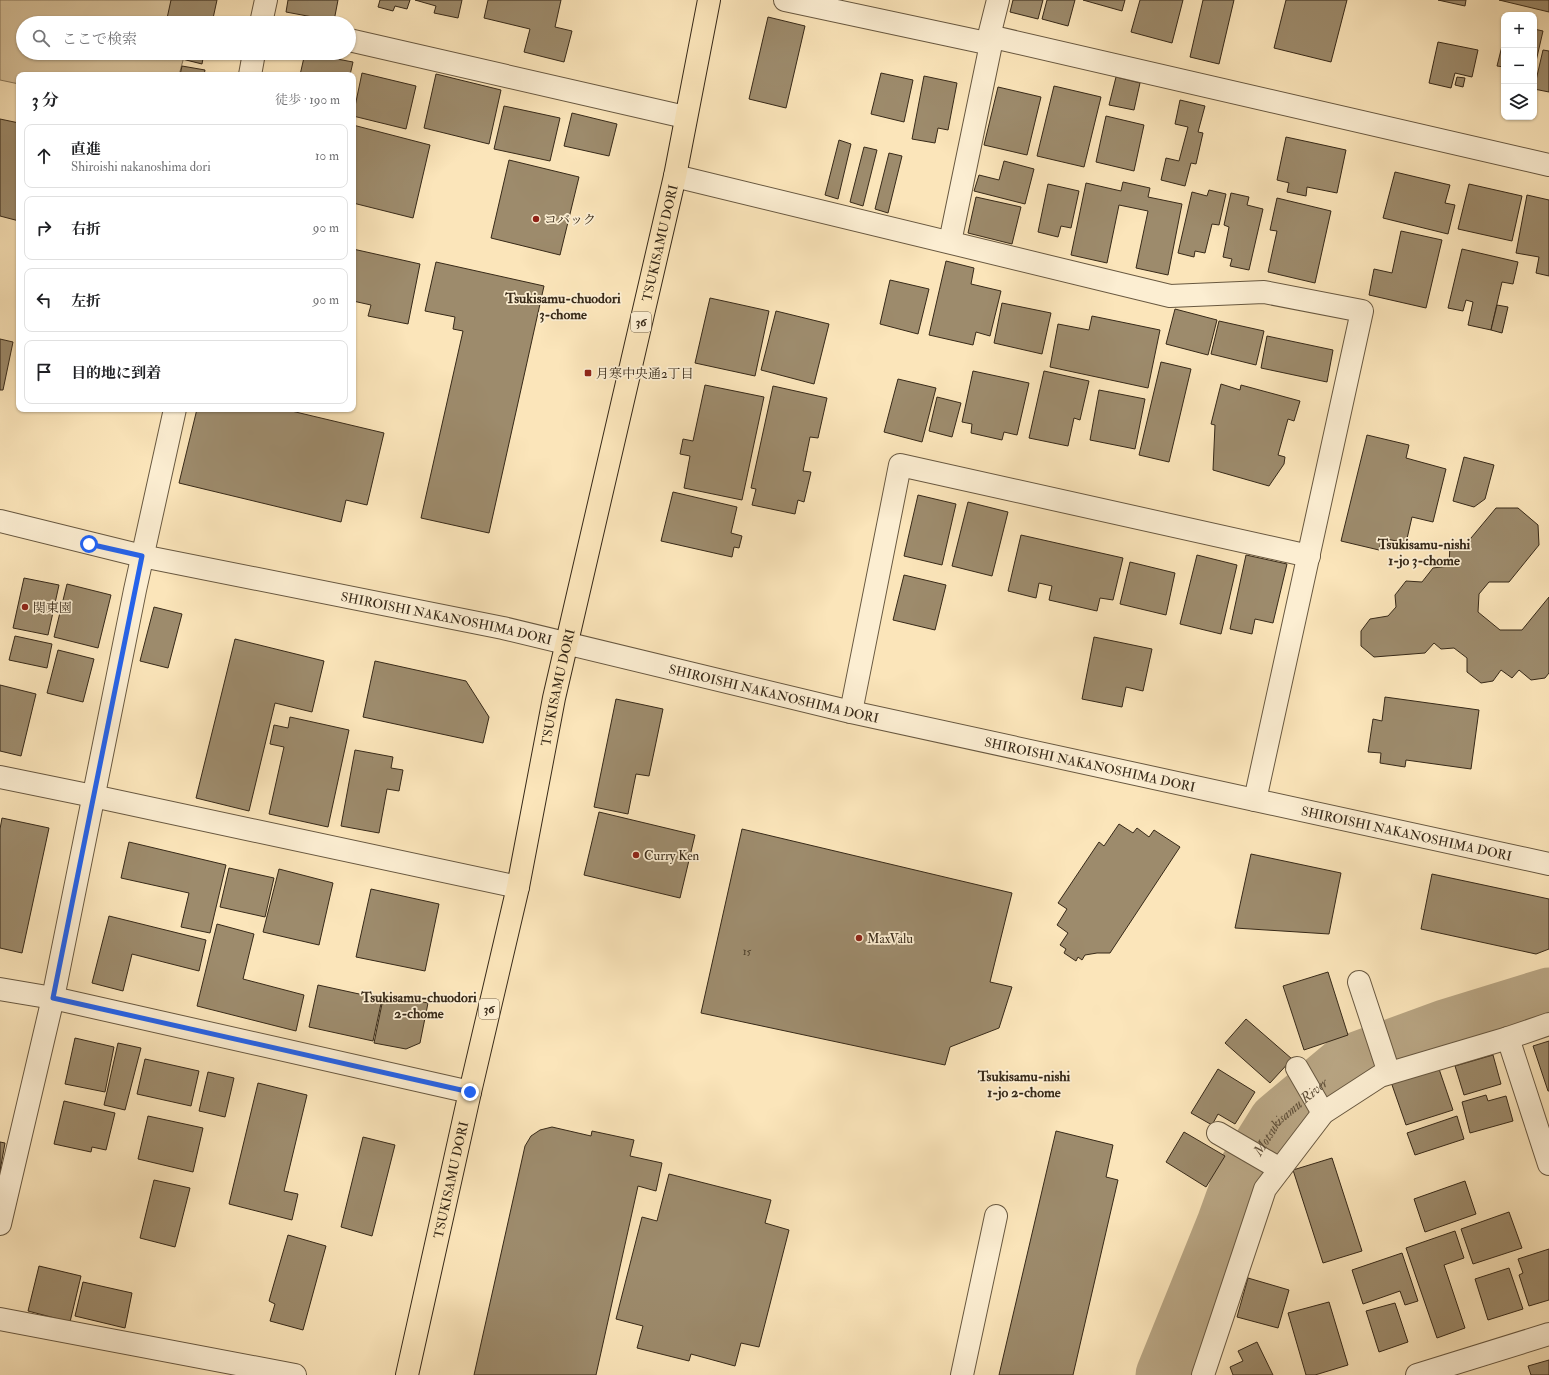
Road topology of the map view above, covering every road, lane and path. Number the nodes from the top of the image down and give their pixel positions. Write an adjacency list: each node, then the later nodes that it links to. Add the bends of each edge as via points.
1 (709, 0): 8 (highway, TSUKISAMU DORI / 36)
2 (785, 0): 4 (street)
3 (998, 0): 4 (street)
4 (990, 40): 9 (street); 11 (street)
5 (356, 42): 8 (street)
6 (253, 60): 7 (street)
7 (251, 72)
8 (685, 117): 10 (highway, TSUKISAMU DORI / 36)
9 (1549, 165)
10 (675, 176): 11 (street); 16 (highway, TSUKISAMU DORI / 36)
11 (950, 242): 15 (street, via 1170,296 1264,292 1362,311)
12 (174, 412): 14 (street)
13 (0, 521): 14 (street, SHIROISHI NAKANOSHIMA DORI)
14 (142, 556): 16 (street, SHIROISHI NAKANOSHIMA DORI, via 495,626); 19 (street)
15 (1309, 556): 17 (street, via 900,465); 20 (street)
16 (566, 643): 17 (street, SHIROISHI NAKANOSHIMA DORI); 22 (highway, TSUKISAMU DORI / 36)
17 (850, 712): 20 (street, SHIROISHI NAKANOSHIMA DORI)
18 (0, 777): 19 (street)
19 (93, 796): 22 (street); 25 (street)
20 (1255, 800): 21 (street, SHIROISHI NAKANOSHIMA DORI)
21 (1549, 864)
22 (518, 888): 30 (highway, TSUKISAMU DORI / 36)
23 (1359, 982): 28 (street)
24 (0, 989): 25 (street)
25 (53, 998): 30 (street); 36 (street)
26 (1549, 1024): 27 (street)
27 (1508, 1038): 28 (street); 33 (street)
28 (1387, 1066): 31 (street, via 1380,1076)
29 (1300, 1073): 31 (street)
30 (470, 1092): 40 (highway, TSUKISAMU DORI / 36)
31 (1320, 1108): 34 (street)
32 (1218, 1132): 34 (street)
33 (1549, 1164)
34 (1273, 1165): 42 (street)
35 (996, 1216): 41 (street)
36 (0, 1224)
37 (0, 1319): 39 (street)
38 (1549, 1334): 43 (street)
39 (295, 1375)
40 (407, 1375)
41 (962, 1375)
42 (1203, 1375)
43 (1417, 1375)

